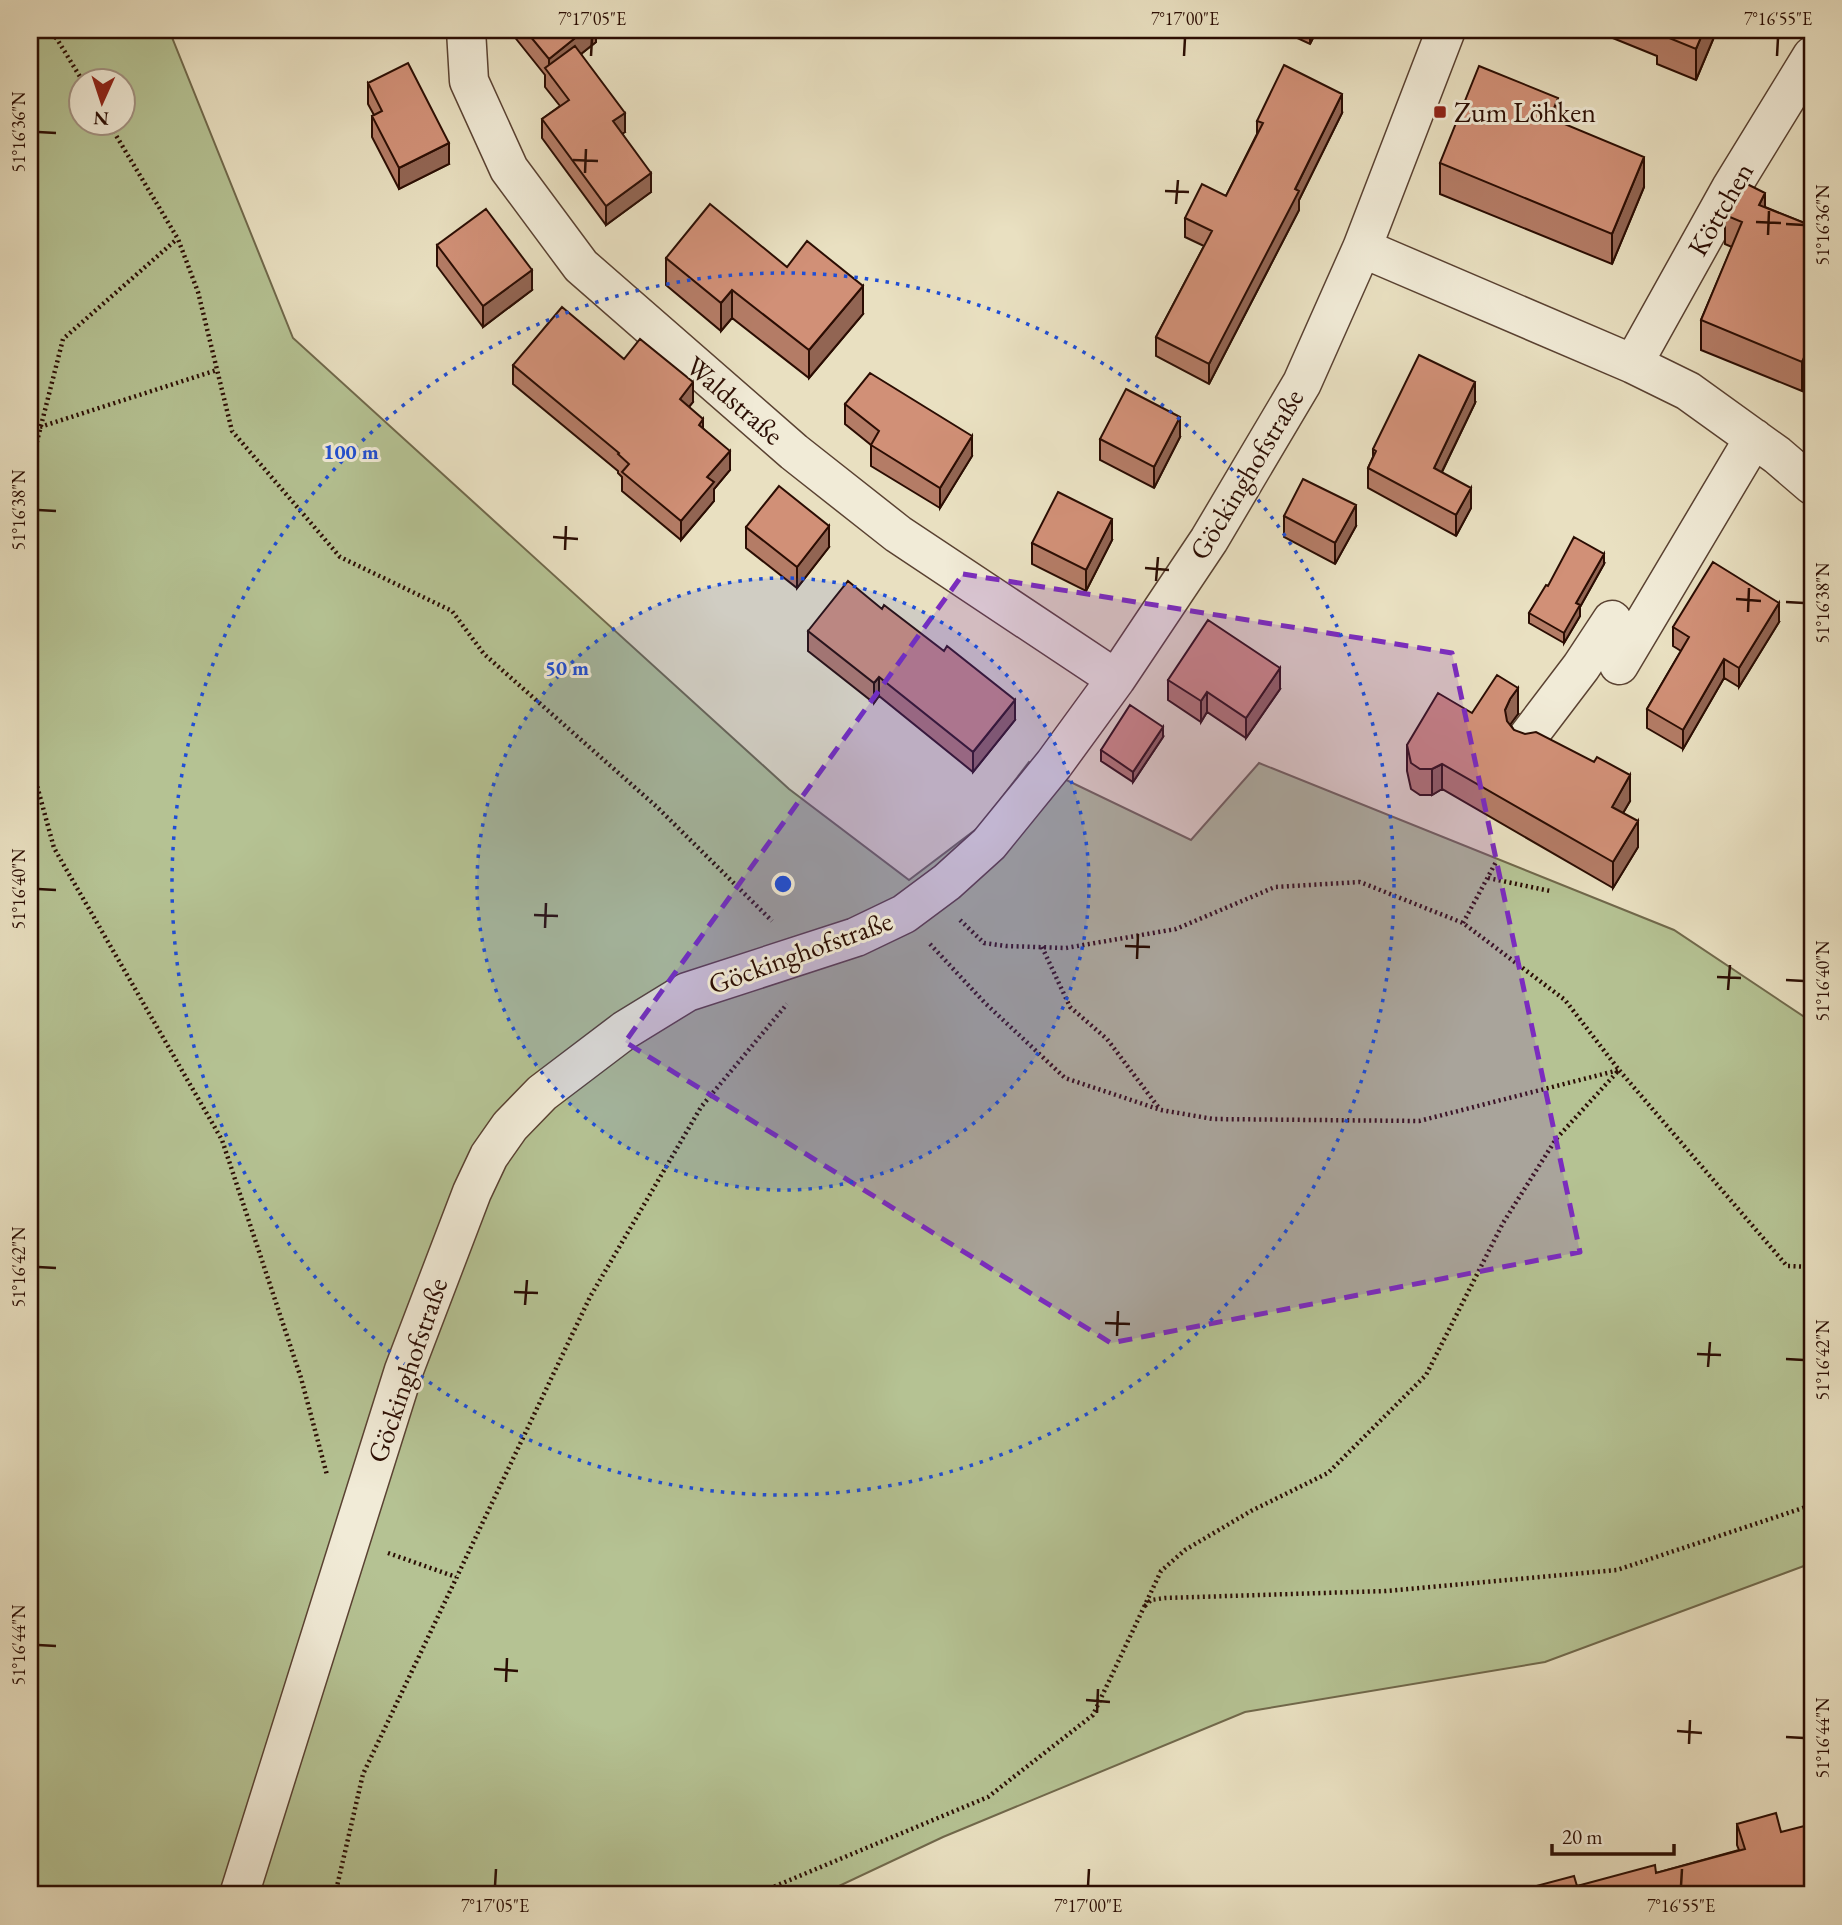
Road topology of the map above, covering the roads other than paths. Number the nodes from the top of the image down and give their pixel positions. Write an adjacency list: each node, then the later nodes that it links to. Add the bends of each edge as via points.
1 (466, 30): 8 (street, Waldstraße, via 469,81 506,164 581,266 794,452 898,534)
2 (1446, 30): 4 (street, Göckinghofstraße)
3 (1812, 56): 5 (street, Köttchen, via 1731,188)
4 (1362, 248): 5 (street); 8 (street, Göckinghofstraße, via 1301,383 1209,540)
5 (1633, 364): 6 (street, via 1689,391)
6 (1754, 438): 7 (street); 9 (street, via 1615,632 1581,667)
7 (1812, 485)
8 (1116, 679): 10 (street, Göckinghofstraße, via 989,844 904,914 856,937 687,992 579,1064 510,1126 472,1192 404,1370)
9 (1527, 738)
10 (239, 1895)

